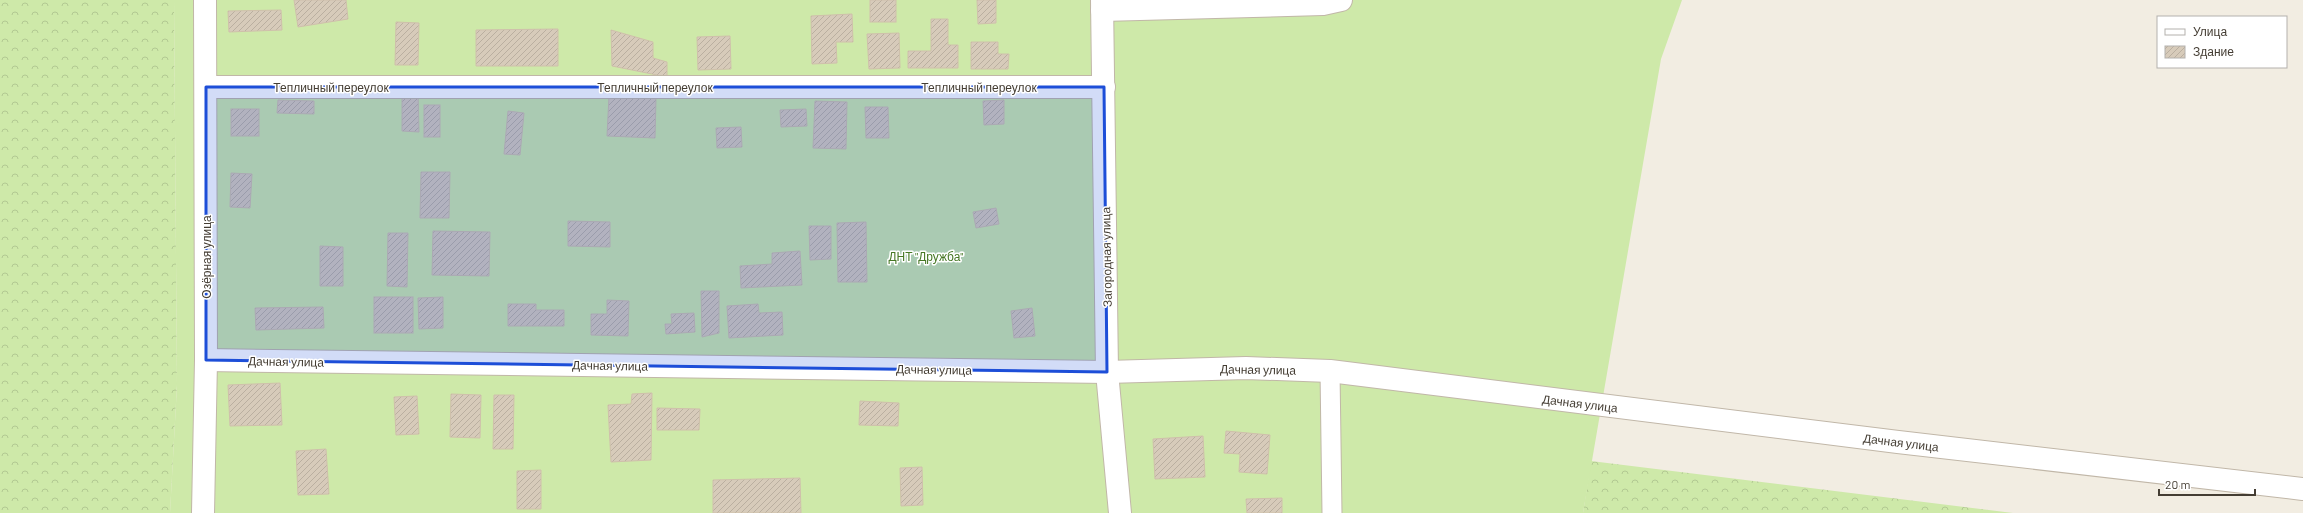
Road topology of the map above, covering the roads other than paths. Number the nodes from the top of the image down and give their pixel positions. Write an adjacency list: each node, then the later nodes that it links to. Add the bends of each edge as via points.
1 (205, 0): 4 (street, Озёрная улица)
2 (1341, 0): 3 (street, via 1323,4)
3 (1102, 5): 5 (street, Загородная улица)
4 (206, 87): 5 (street, Тепличный переулок); 6 (street, Озёрная улица)
5 (1104, 87): 8 (street, Загородная улица)
6 (206, 360): 8 (street, Дачная улица); 10 (street, Озёрная улица)
7 (1330, 371): 8 (street, Дачная улица, via 1246,368); 9 (street, Дачная улица); 12 (lane)
8 (1107, 372): 11 (street, Загородная улица)
9 (2303, 489)
10 (203, 513)
11 (1120, 513)
12 (1332, 513)

